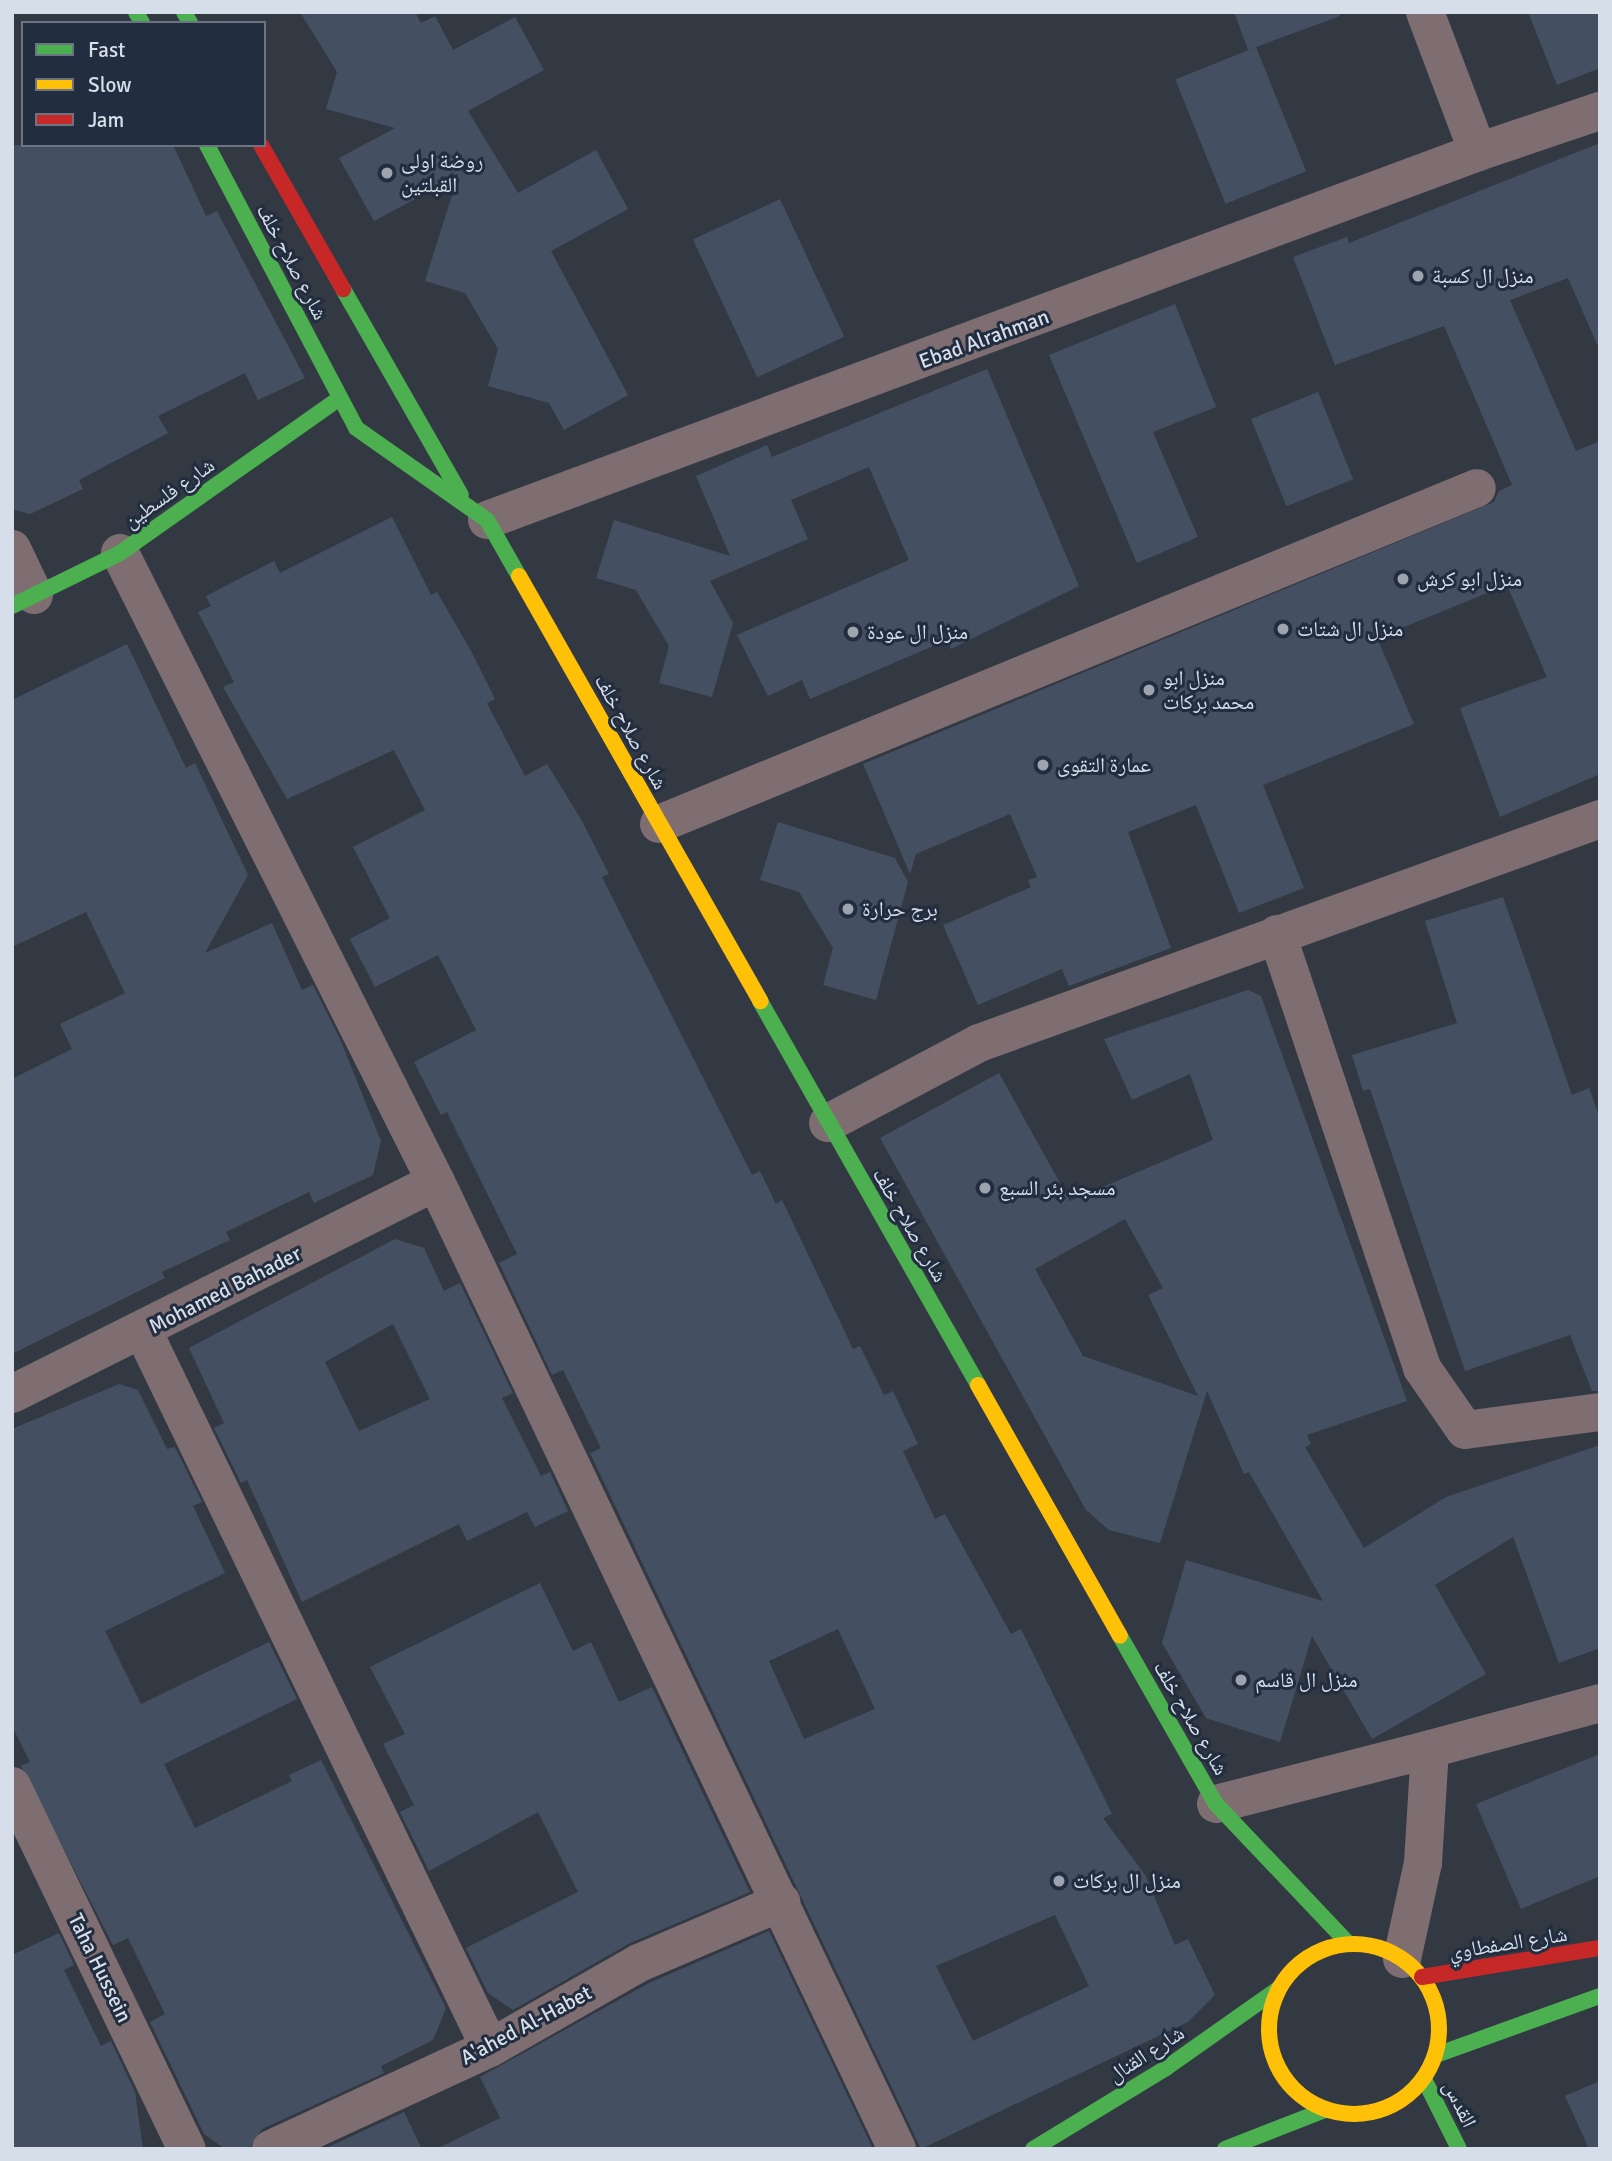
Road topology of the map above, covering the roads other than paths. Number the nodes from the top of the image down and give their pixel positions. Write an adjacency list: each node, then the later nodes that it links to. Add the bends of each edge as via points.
1 (1425, 12): 5 (street)
2 (1600, 111): 5 (street, Ebad Alrahman)
3 (208, 147): 6 (main road, شارع صلاح خلف)
4 (262, 147): 8 (main road, شارع صلاح خلف)
5 (1478, 152): 8 (street, Ebad Alrahman)
6 (340, 398): 8 (main road, شارع صلاح خلف, via 356,428); 10 (main road, شارع فلسطين)
7 (1477, 488): 13 (street)
8 (477, 513): 13 (main road, شارع صلاح خلف)
9 (12, 549): 11 (street)
10 (120, 553): 11 (main road, شارع فلسطين); 16 (street)
11 (23, 600)
12 (1600, 819): 14 (street)
13 (659, 824): 15 (main road, شارع صلاح خلف)
14 (1277, 934): 15 (street, via 979,1043); 19 (street, via 1422,1368 1465,1430)
15 (828, 1123): 23 (main road, شارع صلاح خلف)
16 (436, 1182): 17 (street, Mohamed Bahader); 24 (street)
17 (144, 1332): 18 (street, Mohamed Bahader); 30 (street)
18 (12, 1394)
19 (1600, 1412)
20 (1600, 1703): 21 (street)
21 (1430, 1749): 23 (street); 27 (street)
22 (12, 1786): 34 (street, Taha Hussein)
23 (1216, 1804): 25 (main road, شارع صلاح خلف)
24 (780, 1902): 30 (street, A'ahed Al-Habet, via 639,1963); 36 (street)
25 (1349, 1944): 27 (main road); 28 (main road, via 1295,1966)
26 (1600, 1948): 27 (main road, شارع الصفطاوي)
27 (1412, 1968): 31 (main road, via 1440,2028)
28 (1278, 1989): 33 (main road, via 1269,2046 1280,2073); 37 (main road, شارع القنال, via 1166,2068)
29 (1600, 1996): 31 (main road)
30 (490, 2048): 35 (street, A'ahed Al-Habet)
31 (1436, 2055): 32 (main road)
32 (1424, 2078): 33 (main road, via 1381,2110); 39 (main road, القدس)
33 (1325, 2110): 38 (main road)
34 (187, 2149)
35 (271, 2149)
36 (897, 2149)
37 (1033, 2149)
38 (1225, 2149)
39 (1459, 2149)

